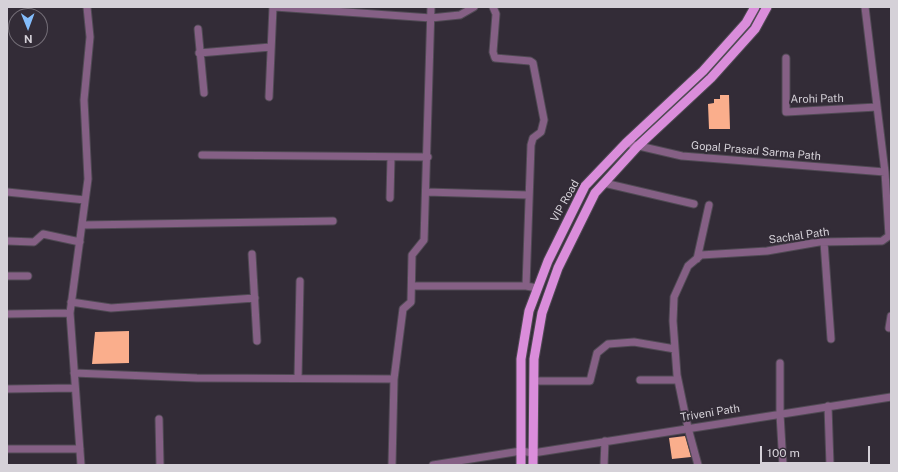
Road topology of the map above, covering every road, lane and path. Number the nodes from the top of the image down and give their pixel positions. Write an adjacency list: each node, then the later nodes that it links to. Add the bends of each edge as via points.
1 (86, 7): 28 (street, via 90,36 84,100 88,179)
2 (274, 7): 9 (street); 11 (street)
3 (431, 7): 9 (street)
4 (474, 7): 9 (street, via 460,15)
5 (493, 7): 26 (street, via 496,14 493,52 495,58 533,63 544,120 531,145)
6 (755, 7): 17 (main road, VIP Road, via 746,23 703,71)
7 (767, 7): 18 (main road, VIP Road, via 755,29 711,78)
8 (865, 7): 16 (street, Sachal Path)
9 (431, 18): 21 (street)
10 (198, 29): 12 (street)
11 (271, 47): 12 (street); 15 (street)
12 (199, 53): 14 (street)
13 (786, 58): 16 (street, Arohi Path, via 786,112)
14 (204, 93)
15 (269, 97)
16 (877, 107): 22 (street, Sachal Path)
17 (626, 143): 18 (street, Gopal Prasad Sarma Path); 44 (main road, VIP Road, via 585,186)
18 (637, 147): 22 (street, Gopal Prasad Sarma Path, via 682,156); 23 (main road, VIP Road)
19 (202, 155): 20 (street)
20 (391, 157): 21 (street); 27 (street)
21 (428, 157): 25 (street)
22 (885, 172): 33 (street, Sachal Path)
23 (604, 183): 29 (street); 60 (main road, VIP Road, via 595,193 558,268 542,313 534,359)
24 (7, 192): 28 (street)
25 (426, 192): 26 (street); 42 (street, via 424,240 412,255)
26 (528, 195): 43 (street)
27 (390, 198)
28 (84, 200): 32 (street)
29 (694, 204)
30 (709, 205): 38 (street)
31 (333, 221): 32 (street)
32 (82, 225): 35 (street)
33 (890, 240): 36 (street, Sachal Path)
34 (7, 241): 35 (street, via 34,242 43,234)
35 (80, 242): 46 (street)
36 (824, 242): 38 (street, Sachal Path, via 767,252 701,255); 51 (street)
37 (252, 254): 45 (street)
38 (697, 258): 53 (street, via 688,266 674,297)
39 (7, 276): 40 (street)
40 (28, 276)
41 (300, 282): 56 (street)
42 (412, 286): 43 (street); 57 (street, via 411,302 403,309)
43 (526, 286): 44 (street)
44 (537, 288): 71 (main road, VIP Road, via 528,311 521,359)
45 (255, 298): 46 (street, via 111,308); 52 (street)
46 (71, 302): 47 (street)
47 (70, 313): 48 (street); 55 (street)
48 (7, 314)
49 (891, 316): 50 (street)
50 (889, 328)
51 (831, 339)
52 (258, 341)
53 (675, 349): 59 (street); 60 (street, via 634,342 608,344 597,353 590,381)
54 (780, 363): 65 (street)
55 (74, 373): 56 (street, via 197,378); 61 (street)
56 (298, 378): 57 (street)
57 (394, 379): 76 (street)
58 (640, 380): 59 (street)
59 (678, 380): 67 (street)
60 (534, 381): 72 (main road, VIP Road)
61 (75, 388): 62 (street); 70 (street)
62 (7, 389)
63 (891, 397): 64 (street, Triveni Path)
64 (828, 406): 65 (street, Triveni Path); 83 (street)
65 (780, 414): 67 (street, Triveni Path); 82 (street)
66 (158, 419): 75 (street)
67 (688, 428): 68 (street, Triveni Path); 81 (street)
68 (605, 441): 72 (street, Triveni Path); 80 (street)
69 (7, 449): 70 (street)
70 (80, 450): 74 (street)
71 (521, 451): 72 (street, Triveni Path); 73 (street, Triveni Path); 78 (main road, VIP Road)
72 (534, 453): 79 (main road, VIP Road)
73 (470, 462): 77 (street, Triveni Path)
74 (82, 465)
75 (160, 465)
76 (392, 465)
77 (433, 465)
78 (521, 465)
79 (533, 465)
80 (604, 465)
81 (698, 465)
82 (782, 465)
83 (830, 465)

